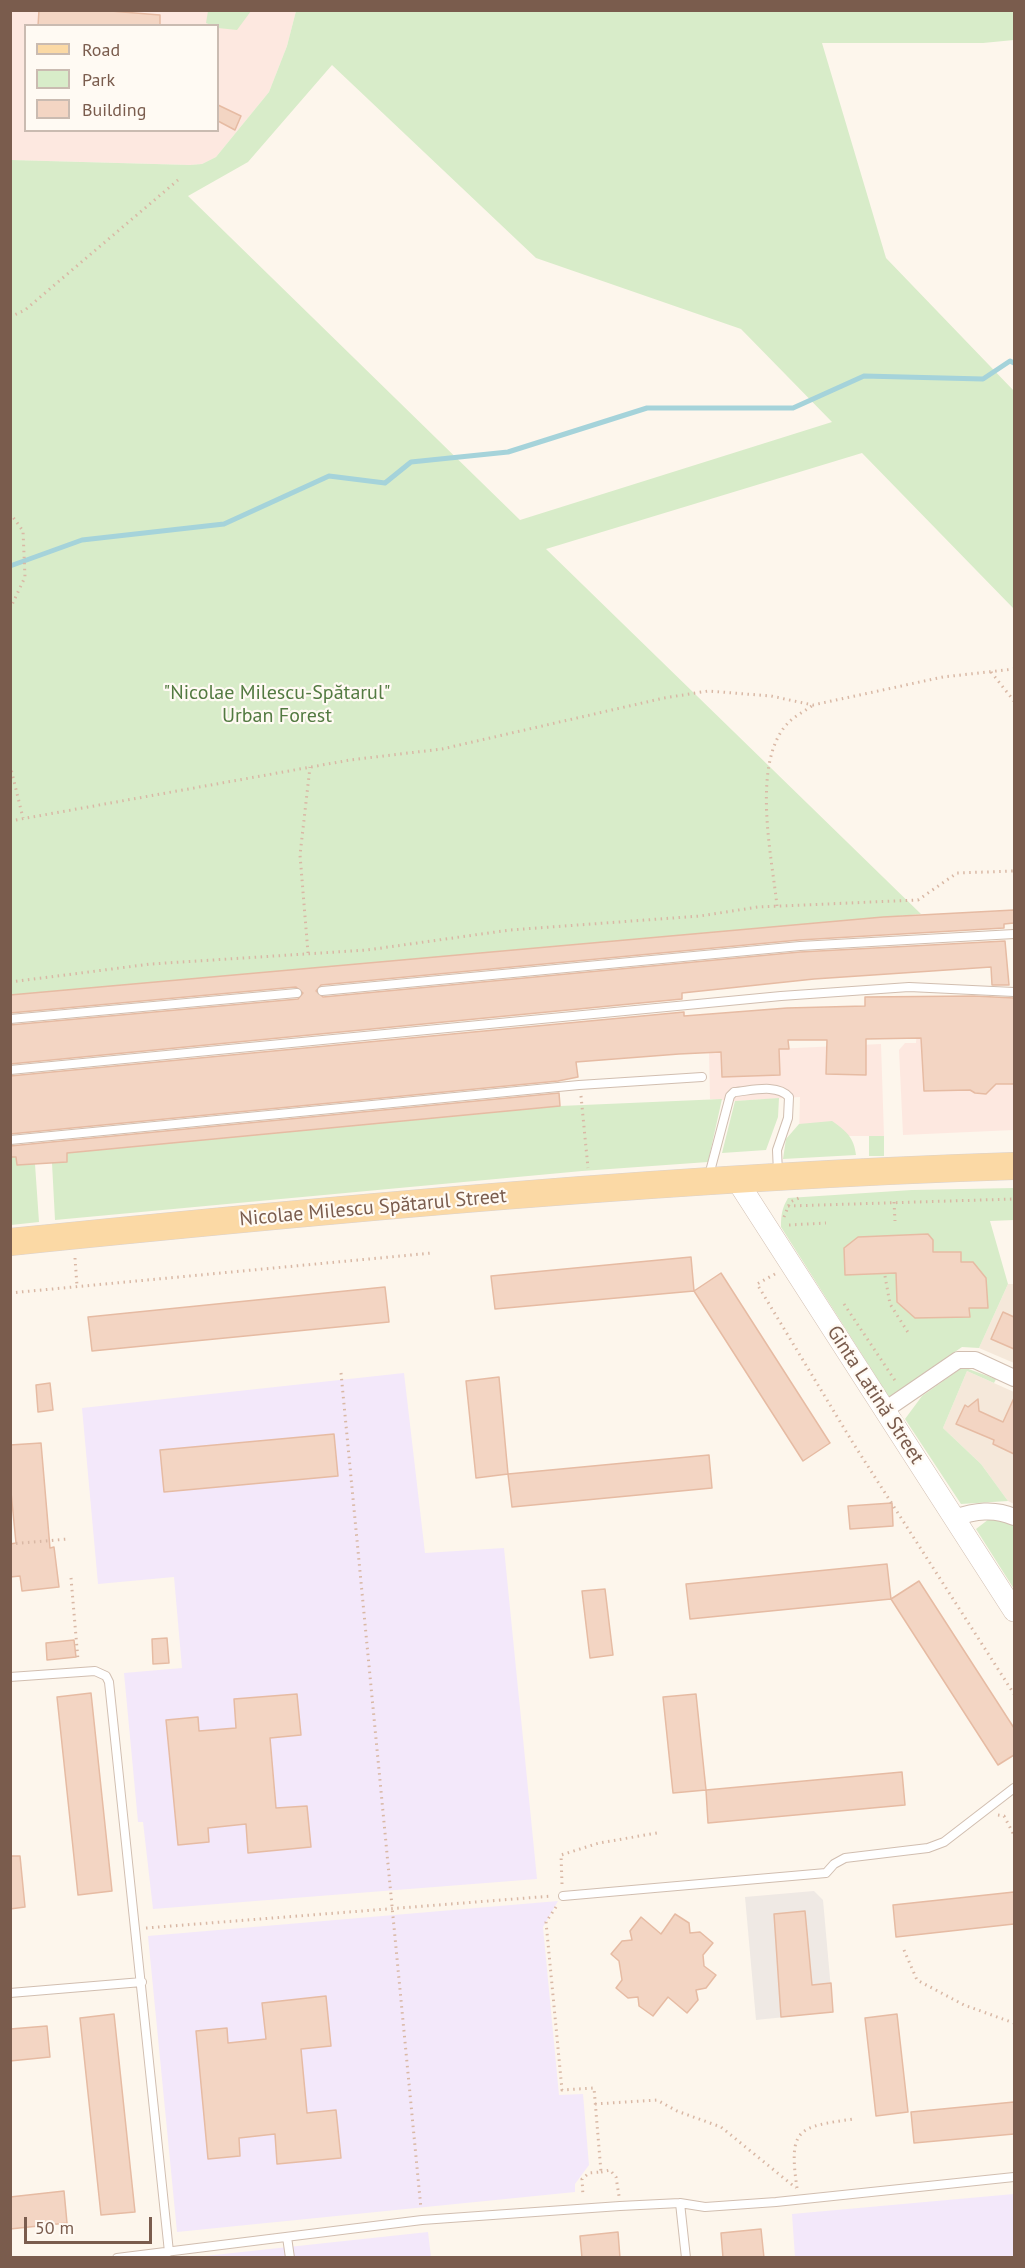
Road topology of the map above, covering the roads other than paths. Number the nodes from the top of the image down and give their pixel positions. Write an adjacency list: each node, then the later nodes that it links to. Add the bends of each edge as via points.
1 (1014, 934): 2 (lane, via 800,946)
2 (322, 991)
3 (1014, 992): 6 (lane, via 909,987 781,996)
4 (297, 993): 5 (lane)
5 (10, 1019)
6 (10, 1070)
7 (702, 1077): 8 (lane, via 579,1085)
8 (10, 1140)
9 (1014, 1166): 10 (main road, Nicolae Milescu Spătarul Street)
10 (778, 1177): 11 (main road, Nicolae Milescu Spătarul Street); 12 (lane, via 777,1150 788,1118 789,1098 780,1090 770,1089 730,1095)
11 (736, 1179): 12 (main road, Nicolae Milescu Spătarul Street); 15 (street, Ginta Latină Street)
12 (707, 1181): 13 (main road, Nicolae Milescu Spătarul Street, via 428,1201)
13 (10, 1242)
14 (1014, 1378): 15 (street, via 975,1360 958,1360)
15 (885, 1410): 17 (street, Ginta Latină Street)
16 (1014, 1516): 17 (street, via 993,1511)
17 (954, 1518): 18 (street, Ginta Latină Street)
18 (1014, 1611)
19 (10, 1677): 22 (lane, via 99,1672 109,1682)
20 (1014, 1788): 21 (lane, via 944,1842 928,1848 845,1858 826,1873)
21 (563, 1896)
22 (142, 1982): 23 (lane); 27 (lane)
23 (10, 1994)
24 (1014, 2177): 25 (lane, via 776,2202 705,2206)
25 (680, 2203): 26 (lane, via 422,2220); 30 (lane)
26 (287, 2238): 27 (lane); 29 (lane)
27 (169, 2252): 28 (lane)
28 (117, 2258)
29 (290, 2258)
30 (686, 2258)

